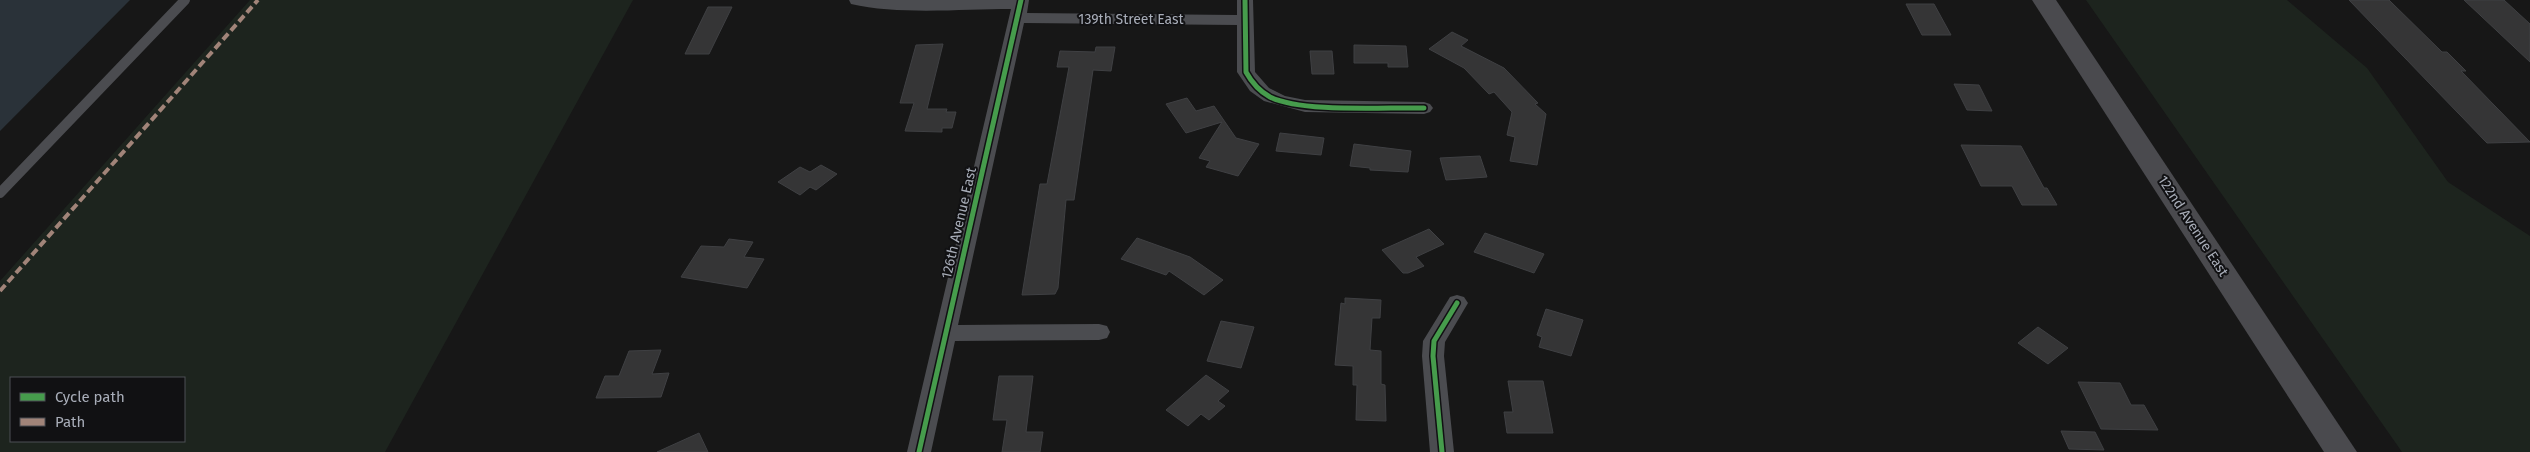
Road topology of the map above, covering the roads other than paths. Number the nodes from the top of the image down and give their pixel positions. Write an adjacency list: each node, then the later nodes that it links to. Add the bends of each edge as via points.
1 (185, 0): 8 (lane)
2 (857, 0): 5 (street, 139th Street East, via 886,4)
3 (1246, 0): 6 (street)
4 (2044, 0): 14 (main road, 122nd Avenue East)
5 (1019, 7): 6 (street, 139th Street East); 10 (street, 126th Avenue East)
6 (1245, 20): 7 (street, via 1245,64 1249,79 1264,94 1306,106)
7 (1424, 108)
8 (0, 194)
9 (1457, 303): 13 (street, via 1434,341)
10 (946, 332): 11 (street); 12 (street, 126th Avenue East)
11 (1099, 332)
12 (920, 452)
13 (1442, 452)
14 (2341, 452)

